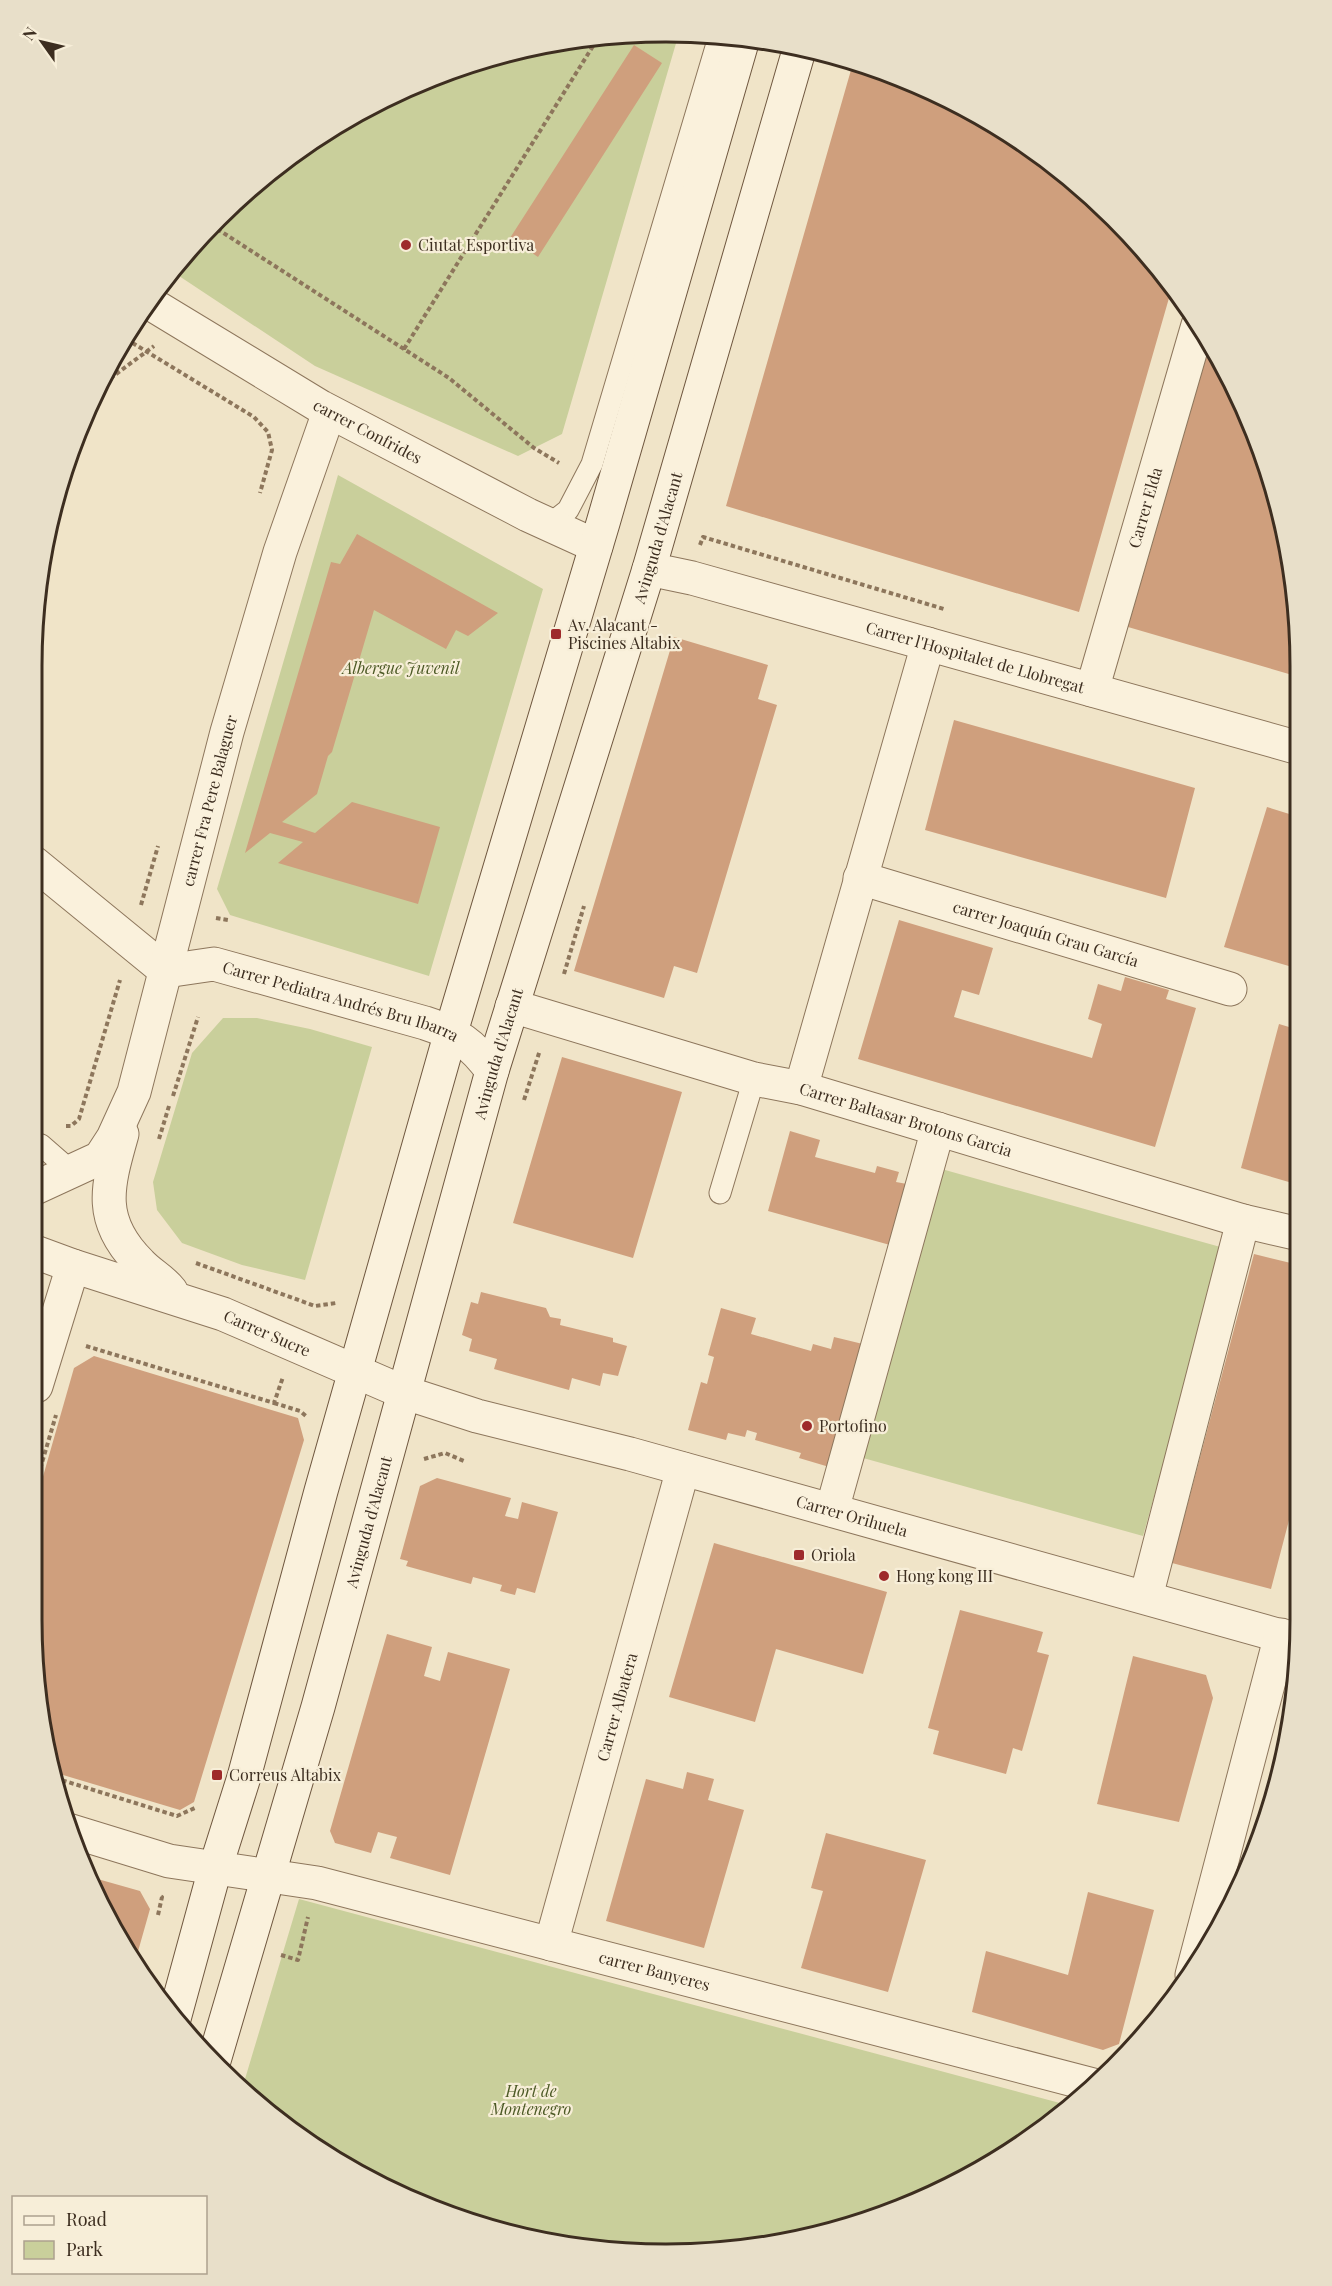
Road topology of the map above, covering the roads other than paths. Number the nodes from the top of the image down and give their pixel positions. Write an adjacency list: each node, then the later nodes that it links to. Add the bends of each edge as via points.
1 (717, 44): 7 (lane, via 592,464 568,510)
2 (741, 46): 8 (street)
3 (797, 56): 9 (street, Avinguda d'Alacant)
4 (156, 307): 6 (street, carrer Confrides)
5 (1194, 334): 11 (street, Carrer Elda)
6 (329, 412): 7 (street, carrer Confrides); 15 (street, carrer Fra Pere Balaguer, via 280,552 227,732)
7 (549, 525): 8 (street, carrer Confrides)
8 (596, 546): 18 (street)
9 (649, 569): 10 (street, Carrer l'Hospitalet de Llobregat); 17 (street, Avinguda d'Alacant)
10 (928, 644): 11 (street, Carrer l'Hospitalet de Llobregat); 14 (street)
11 (1092, 690): 12 (street, Carrer l'Hospitalet de Llobregat)
12 (1290, 745)
13 (42, 870): 15 (street)
14 (860, 878): 16 (street, carrer Joaquín Grau García); 21 (street)
15 (166, 971): 18 (street, Carrer Pediatra Andrés Bru Ibarra, via 214,964); 22 (street, carrer Fra Pere Balaguer)
16 (1230, 988)
17 (512, 1006): 19 (street, Avinguda d'Alacant); 20 (street, Carrer Baltasar Brotons Garcia)
18 (451, 1032): 19 (street, Carrer Pediatra Andrés Bru Ibarra, via 478,1052); 34 (street)
19 (492, 1071): 35 (street, Avinguda d'Alacant)
20 (754, 1079): 21 (street, Carrer Baltasar Brotons Garcia); 27 (lane)
21 (801, 1088): 23 (street, Carrer Baltasar Brotons Garcia)
22 (134, 1092): 25 (street, carrer Fra Pere Balaguer, via 100,1158); 32 (street, Carrer Sucre, via 107,1200 117,1234 135,1258 164,1281)
23 (938, 1129): 28 (street, Carrer Baltasar Brotons Garcia); 37 (street)
24 (42, 1146): 25 (lane)
25 (72, 1172): 26 (street)
26 (42, 1185)
27 (720, 1193)
28 (1243, 1221): 29 (street, Carrer Baltasar Brotons Garcia); 38 (street)
29 (1290, 1232)
30 (42, 1255): 31 (street, Carrer Sucre)
31 (73, 1266): 32 (street, Carrer Sucre); 33 (street)
32 (177, 1298): 34 (street, Carrer Sucre)
33 (42, 1367)
34 (355, 1371): 35 (street, Carrer Sucre); 42 (street, via 253,1745)
35 (403, 1392): 36 (street, Carrer Orihuela, via 477,1416); 43 (street, Avinguda d'Alacant)
36 (683, 1469): 37 (street, Carrer Orihuela); 45 (street, Carrer Albatera)
37 (832, 1510): 38 (street, Carrer Orihuela)
38 (1146, 1597): 39 (street, Carrer Orihuela)
39 (1290, 1638)
40 (1290, 1640): 44 (street)
41 (80, 1834): 42 (street, carrer Banyeres, via 169,1861)
42 (214, 1869): 43 (street, carrer Banyeres); 46 (street)
43 (268, 1876): 45 (street, carrer Banyeres, via 317,1883); 47 (street, Avinguda d'Alacant)
44 (1203, 1937)
45 (552, 1944): 48 (street, carrer Banyeres)
46 (177, 2007)
47 (217, 2052)
48 (1084, 2083)

